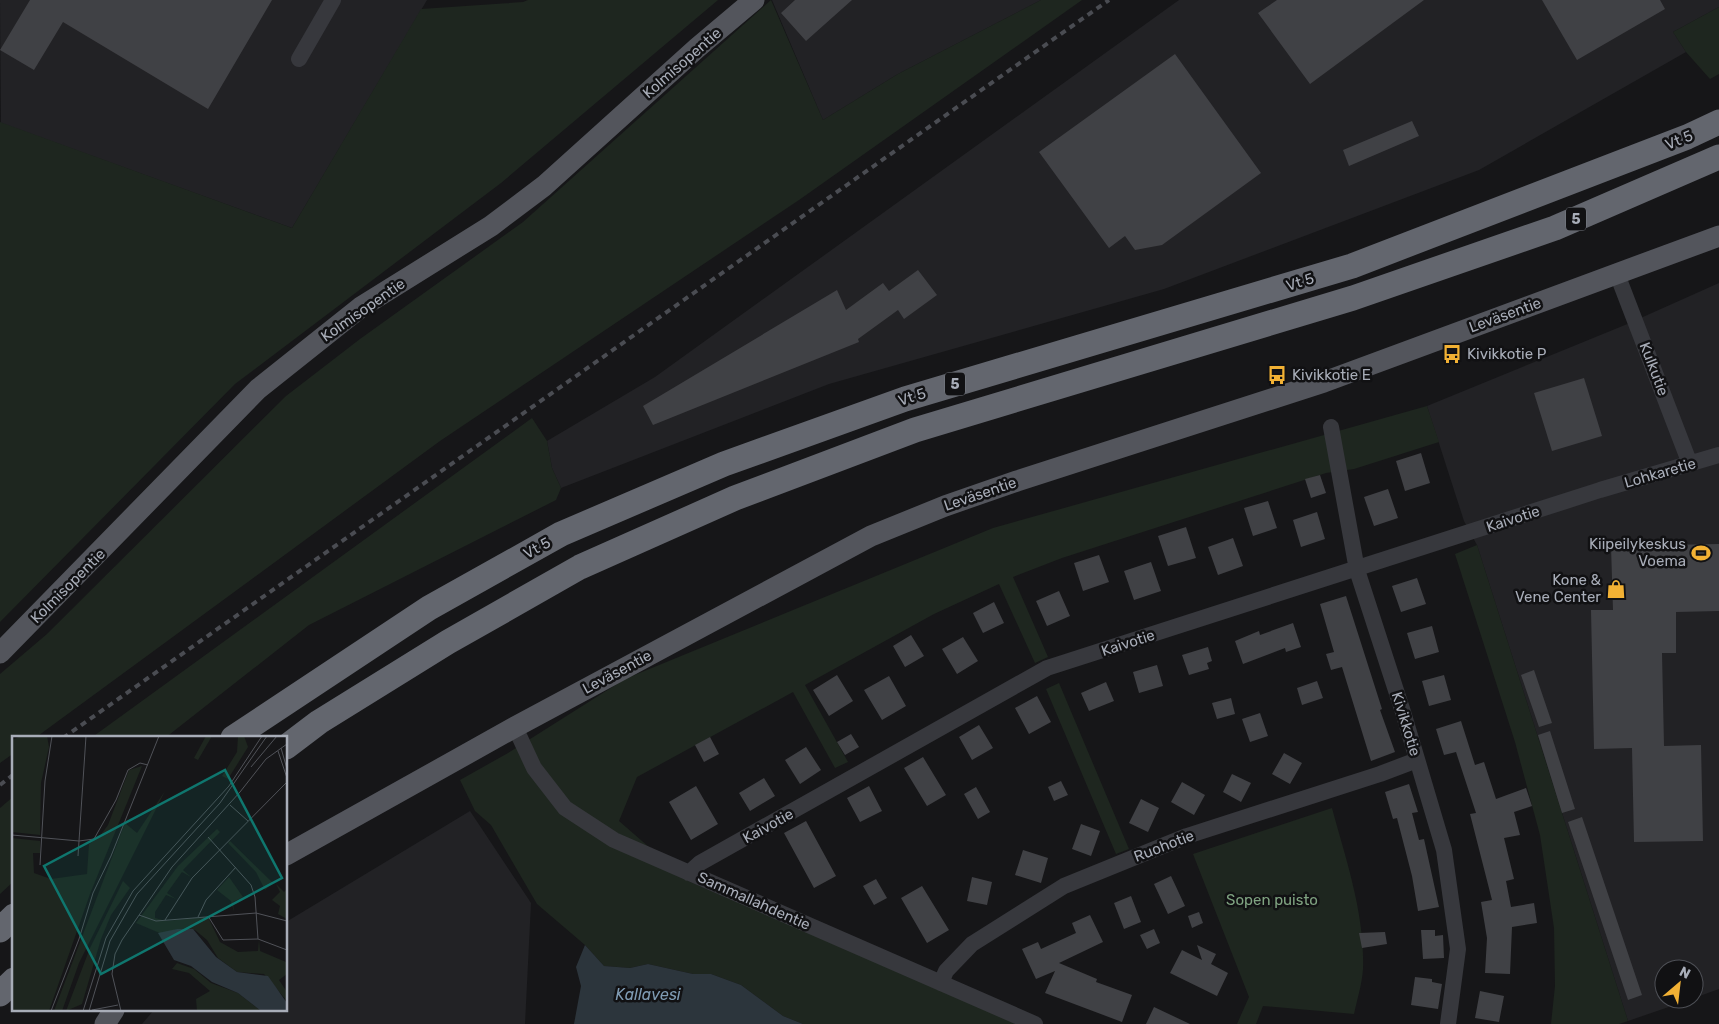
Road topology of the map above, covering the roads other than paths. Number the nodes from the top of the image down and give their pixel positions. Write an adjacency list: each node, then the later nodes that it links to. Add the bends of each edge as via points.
1 (333, 0): 3 (street)
2 (754, 0): 13 (main road, Kolmisopentie, via 544,186 491,226 362,307 258,389)
3 (299, 59)
4 (1719, 122): 15 (highway, Vt 5 / 5, via 1352,266 905,399 724,464 561,534 429,608)
5 (1719, 157): 16 (highway, Vt 5 / 5, via 1555,228 1387,286 915,430 735,498 580,567 448,642 319,722)
6 (1719, 236): 7 (main road, Leväsentie)
7 (1616, 274): 10 (street, Kulkutie); 14 (main road, Leväsentie, via 1324,382 945,506 871,536)
8 (1331, 427): 12 (street, Kivikkotie)
9 (1719, 456): 10 (street, Lohkaretie)
10 (1690, 464): 11 (street, Lohkaretie)
11 (1600, 490): 12 (street, Kaivotie)
12 (1357, 570): 17 (street, Kivikkotie); 19 (street, Kaivotie, via 1048,668 700,863)
13 (0, 654)
14 (515, 727): 18 (main road, Leväsentie); 19 (street, Sammallahdentie, via 534,768 565,808 614,840)
15 (236, 736)
16 (288, 745)
17 (1416, 760): 23 (street, Ruohotie, via 1187,836 1064,886 972,944 946,971); 29 (street, Kivikkotie, via 1444,850 1458,949)
18 (288, 854)
19 (689, 873): 23 (street, Sammallahdentie)
20 (12, 918): 21 (highway)
21 (0, 930)
22 (12, 982): 24 (highway)
23 (941, 983): 26 (street, Sammallahdentie)
24 (0, 994)
25 (113, 1012): 27 (main road)
26 (1016, 1020): 28 (street, Sammallahdentie)
27 (105, 1024)
28 (1035, 1024)
29 (1448, 1024)

